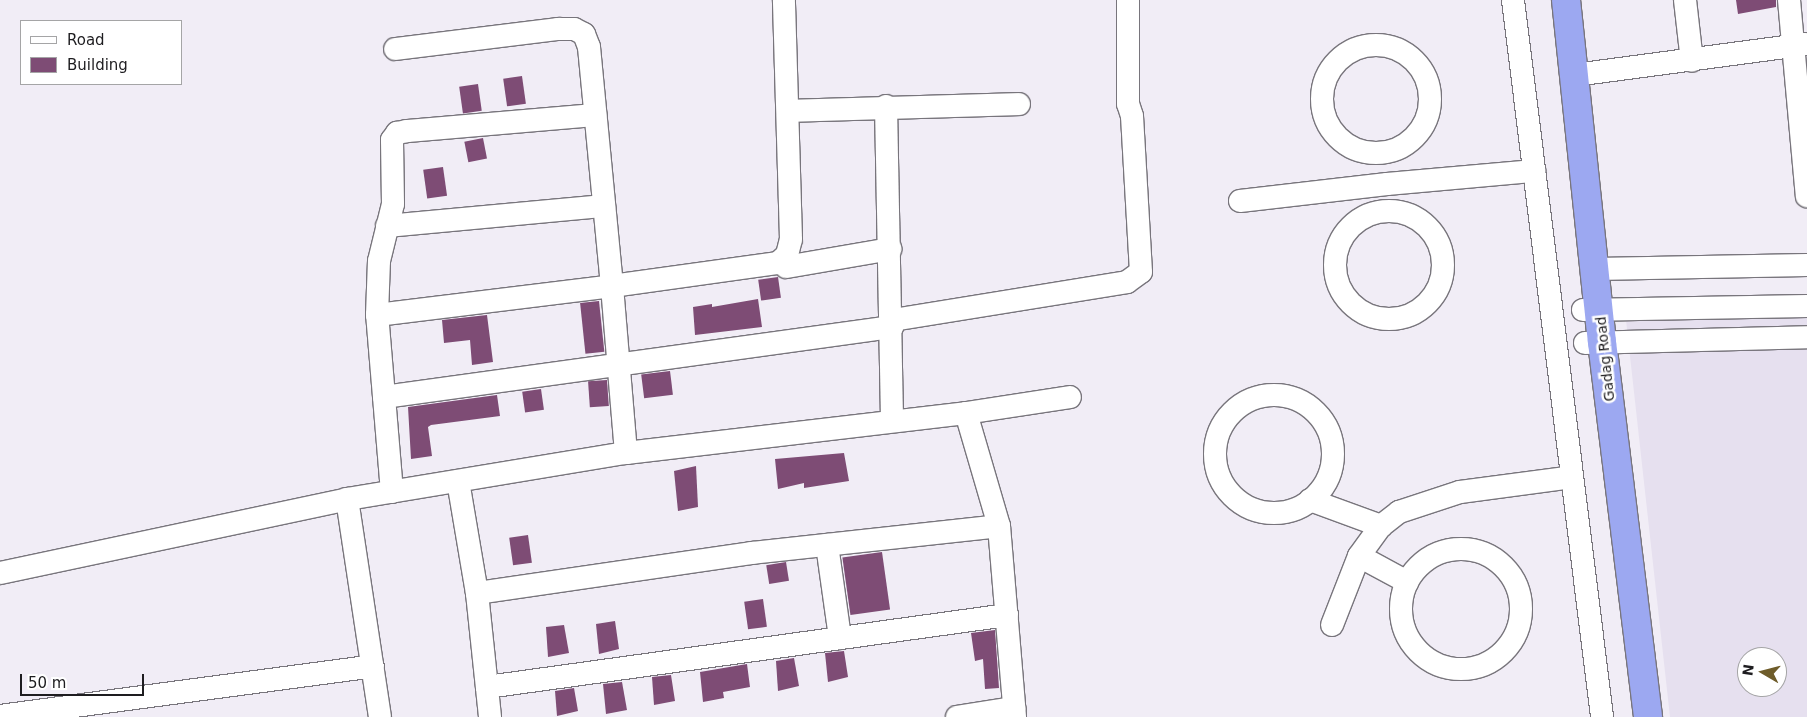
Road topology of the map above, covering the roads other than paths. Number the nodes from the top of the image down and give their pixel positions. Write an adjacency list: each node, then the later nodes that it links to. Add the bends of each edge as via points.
1 (784, 0): 14 (street)
2 (1128, 0): 32 (street, via 1128,104 1132,116 1142,272 1127,282 893,320)
3 (1513, 0): 17 (street)
4 (1549, 0): 30 (highway, Gadag Road)
5 (1566, 0): 11 (highway, Gadag Road)
6 (1685, 0): 10 (street)
7 (1789, 0): 8 (street)
8 (1801, 45): 10 (street); 19 (street)
9 (395, 49): 15 (street, via 574,29 584,34 588,47)
10 (1692, 61): 11 (street)
11 (1575, 76): 27 (highway, Gadag Road)
12 (1019, 104): 13 (street)
13 (886, 106): 14 (street); 24 (street)
14 (788, 111): 28 (street, via 791,239 787,255 778,263)
15 (595, 114): 21 (street); 23 (street, via 397,133 392,140 393,204)
16 (1382, 154): 16 (street, via 1354,150 1338,139 1324,118 1321,99 1325,80 1335,63 1349,52 1367,45 1385,46 1402,52 1422,71 1429,89 1429,108 1423,126 1400,148); 18 (street)
17 (1534, 171): 18 (street); 41 (street)
18 (1388, 184): 20 (street); 22 (street)
19 (1807, 196)
20 (1240, 201)
21 (604, 206): 23 (street); 28 (street)
22 (1381, 211): 22 (street, via 1399,211 1416,217 1436,237 1443,254 1443,273 1430,302 1414,314 1396,319 1368,315 1352,305 1338,283 1335,265 1338,246 1348,229 1363,217)
23 (387, 226): 31 (street, via 378,261)
24 (890, 249): 26 (street); 32 (street)
25 (1807, 265): 27 (street)
26 (786, 268)
27 (1596, 269): 30 (highway, Gadag Road)
28 (612, 286): 31 (street); 35 (street)
29 (1807, 306): 30 (street)
30 (1591, 309): 34 (highway, Gadag Road)
31 (377, 315): 36 (street)
32 (892, 327): 35 (street); 39 (street)
33 (1807, 337): 34 (street)
34 (1593, 342): 64 (highway, Gadag Road); 65 (highway, Gadag Road)
35 (618, 364): 36 (street); 40 (street)
36 (384, 396): 43 (street)
37 (1070, 397): 38 (street)
38 (966, 413): 39 (street); 46 (street)
39 (892, 420): 40 (street)
40 (626, 453): 42 (street)
41 (1572, 477): 47 (street, via 1460,492 1399,512); 63 (street)
42 (458, 481): 43 (street); 52 (street)
43 (392, 492): 44 (street)
44 (347, 499): 50 (street); 56 (street)
45 (1310, 500): 45 (street, via 1301,508 1270,514 1250,510 1233,498 1218,475 1214,454 1218,434 1229,415 1245,402 1264,395 1284,396 1303,403 1324,423 1332,443 1332,464 1326,483); 47 (street)
46 (998, 526): 48 (street); 53 (street)
47 (1381, 526): 49 (street)
48 (828, 545): 52 (street); 55 (street)
49 (1359, 556): 51 (street); 54 (street)
50 (0, 573)
51 (1408, 582): 51 (street, via 1415,568 1431,555 1451,548 1471,548 1491,555 1512,577 1520,596 1520,618 1514,638 1488,663 1463,669 1436,665 1419,653 1403,629 1400,608)
52 (477, 593): 57 (street)
53 (1008, 615): 55 (street); 58 (street)
54 (1332, 625)
55 (840, 638): 57 (street)
56 (373, 666): 59 (street); 60 (street)
57 (487, 687): 61 (street)
58 (1015, 713): 62 (street)
59 (0, 716)
60 (380, 717)
61 (490, 717)
62 (957, 717)
63 (1602, 717)
64 (1631, 717)
65 (1648, 717)

